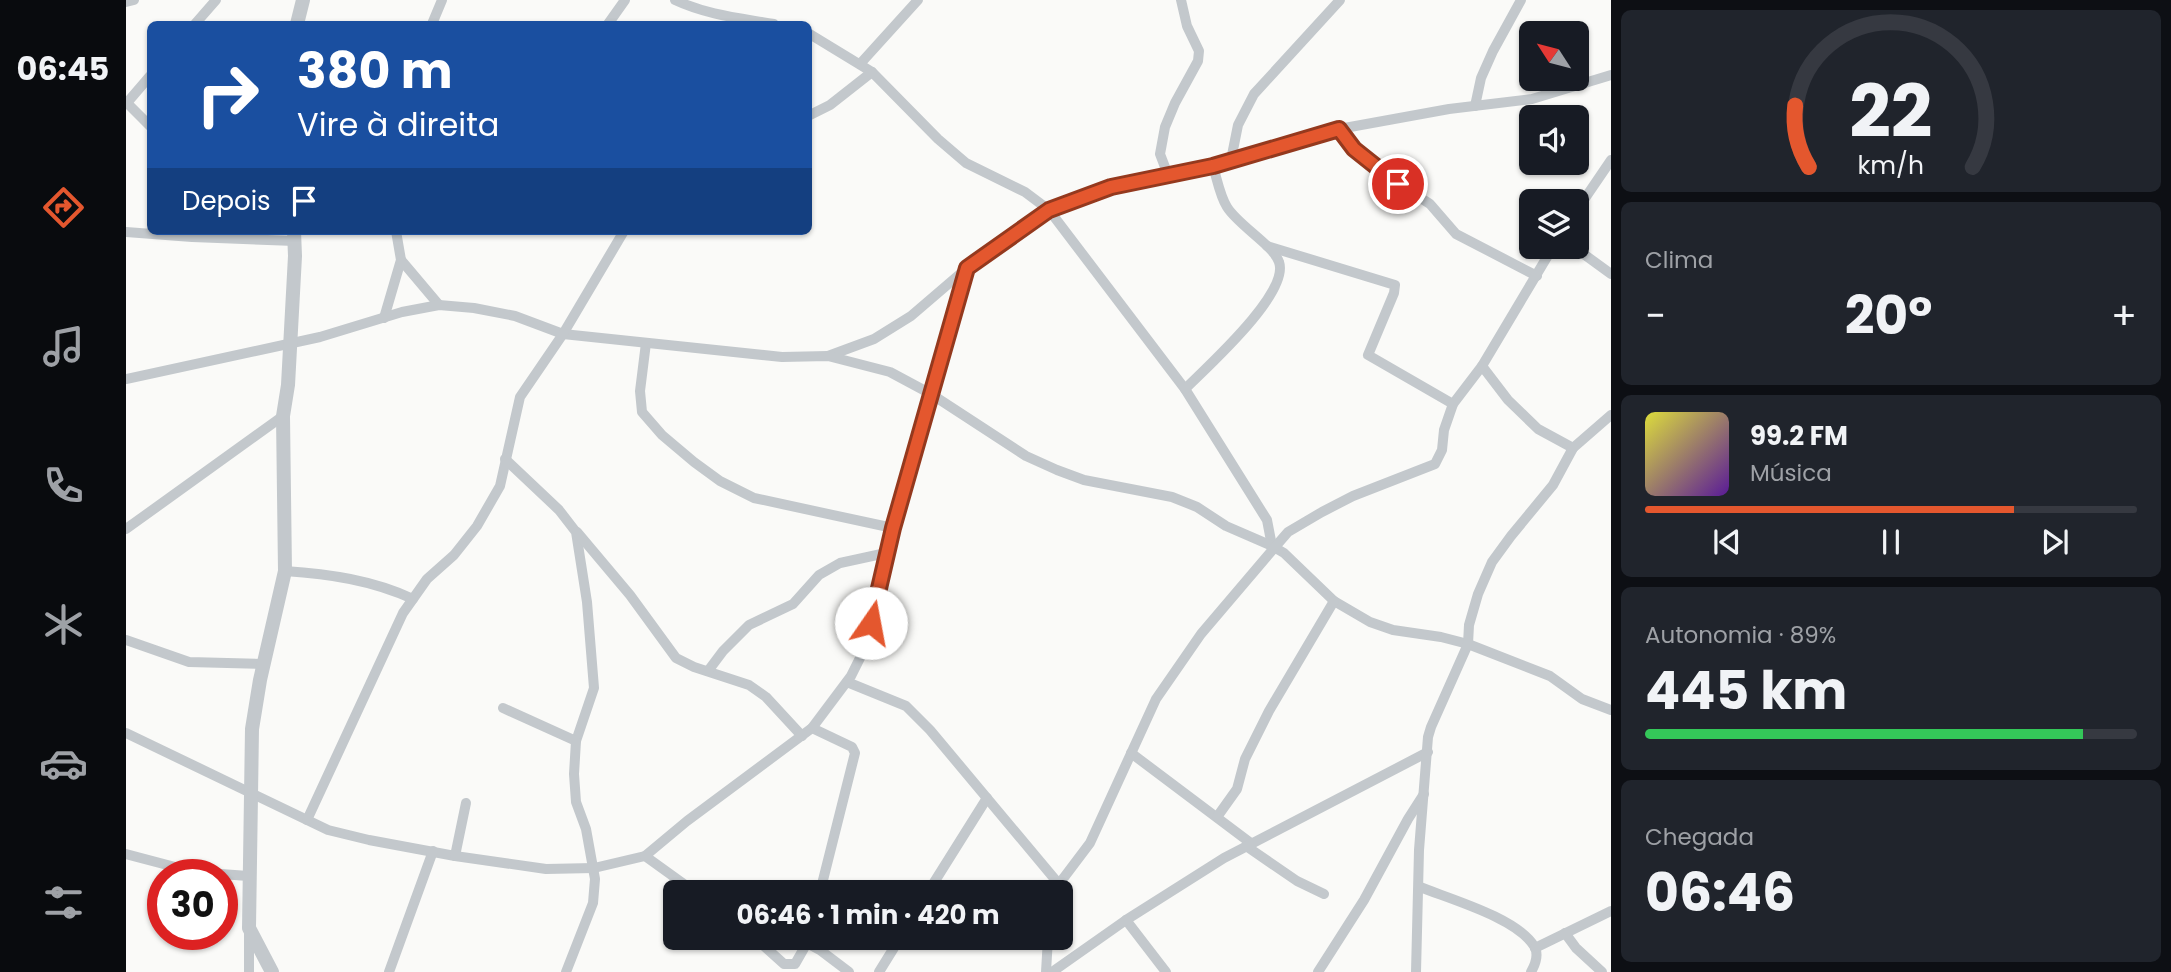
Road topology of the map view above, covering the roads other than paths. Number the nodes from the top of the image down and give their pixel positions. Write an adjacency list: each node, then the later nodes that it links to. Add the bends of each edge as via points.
1 (134, 0): 11 (street)
2 (216, 0): 12 (street)
3 (303, 0): 13 (street)
4 (442, 0): 14 (street)
5 (625, 0): 15 (street)
6 (676, 0): 16 (street)
7 (918, 0): 18 (street)
8 (1181, 0): 30 (street, via 1199,51 1165,127 1160,154)
9 (1340, 0): 27 (street, via 1254,94 1238,125)
10 (1521, 0): 23 (street, via 1481,78)
11 (126, 2)
12 (198, 21)
13 (298, 21)
14 (433, 21)
15 (610, 21)
16 (750, 21)
17 (812, 35): 18 (street)
18 (860, 64): 19 (street)
19 (872, 72): 24 (street); 32 (street, via 966,163 1025,191)
20 (1611, 75): 23 (street, via 1532,99)
21 (147, 80): 22 (street)
22 (127, 103): 25 (street)
23 (1475, 106): 26 (street)
24 (812, 114)
25 (147, 123)
26 (1339, 129): 27 (street); 47 (street, via 1382,173 1430,204 1456,234)
27 (1231, 160): 29 (street)
28 (1611, 160): 31 (street)
29 (1213, 166): 30 (street); 41 (street, via 1226,206)
30 (1168, 175): 32 (street, via 1111,187)
31 (1589, 192)
32 (1049, 210): 45 (street); 56 (street)
33 (126, 232): 34 (street)
34 (147, 234)
35 (166, 235): 39 (street)
36 (398, 235): 44 (street)
37 (613, 235): 40 (street)
38 (621, 235): 40 (street)
39 (294, 236): 51 (street)
40 (617, 241): 50 (street)
41 (1267, 246): 56 (street, via 1279,261 1280,277 1272,291 1245,329); 58 (street, via 1395,285 1368,355)
42 (1589, 258): 46 (street)
43 (1546, 259): 47 (street)
44 (401, 260): 48 (street); 49 (street)
45 (967, 268): 53 (street, via 911,316 874,339); 57 (street)
46 (1611, 274)
47 (1537, 276): 54 (street)
48 (439, 305): 49 (street); 50 (street, via 515,316)
49 (384, 318): 51 (street)
50 (563, 334): 52 (street); 62 (street, via 520,397)
51 (289, 343): 55 (street); 60 (street)
52 (646, 343): 53 (street, via 782,357); 63 (street, via 642,412 694,462 754,498)
53 (828, 356): 57 (street, via 890,372)
54 (1482, 366): 58 (street); 61 (street, via 1538,429)
55 (126, 379)
56 (1185, 389): 66 (street, via 1267,520)
57 (931, 394): 63 (street); 66 (street, via 1026,456 1057,470 1084,480 1172,497)
58 (1453, 404): 66 (street, via 1435,464 1353,496 1289,531)
59 (1611, 415): 61 (street)
60 (283, 416): 64 (street); 68 (street)
61 (1573, 448): 72 (street, via 1553,485 1492,562 1478,594)
62 (505, 460): 65 (street); 69 (street, via 500,486 477,526)
63 (893, 528): 67 (street)
64 (126, 529)
65 (576, 532): 74 (street, via 631,595 676,658); 81 (street, via 594,688)
66 (1273, 546): 70 (street); 83 (street, via 1193,645 1156,699)
67 (886, 553): 74 (street, via 840,563 819,575 793,604 749,625); 75 (street, via 866,646)
68 (285, 571): 69 (street, via 341,576); 73 (street)
69 (413, 599): 89 (street)
70 (1334, 601): 72 (street, via 1392,630); 88 (street, via 1269,711 1245,759 1237,789)
71 (126, 640): 73 (street, via 189,662)
72 (1468, 644): 77 (street, via 1550,677 1582,699); 82 (street, via 1431,727)
73 (264, 664): 85 (street, via 252,729)
74 (708, 671): 80 (street, via 749,685)
75 (847, 682): 78 (street); 86 (street, via 906,706)
76 (503, 708): 81 (street)
77 (1611, 710)
78 (812, 728): 80 (street); 98 (street, via 852,747 855,753)
79 (126, 733): 85 (street)
80 (802, 736): 94 (street)
81 (576, 741): 95 (street, via 576,802)
82 (1428, 752): 84 (street); 90 (street)
83 (1130, 753): 88 (street); 101 (street, via 1090,844)
84 (1425, 793): 102 (street); 123 (street)
85 (252, 794): 89 (street); 96 (street)
86 (987, 798): 99 (street); 100 (street)
87 (466, 803): 93 (street)
88 (1217, 817): 90 (street)
89 (307, 820): 91 (street, via 342,833)
90 (1249, 845): 103 (street, via 1297,881); 105 (street)
91 (433, 851): 93 (street); 116 (street)
92 (126, 854): 96 (street, via 194,872)
93 (455, 856): 95 (street, via 546,869)
94 (645, 856): 95 (street); 97 (street)
95 (594, 868): 117 (street, via 593,903)
96 (248, 876): 106 (street)
97 (678, 880)
98 (823, 880)
99 (936, 880)
100 (1049, 880)
101 (1061, 880)
102 (1420, 887): 108 (street, via 1496,917); 124 (street)
103 (1324, 894)
104 (1611, 911): 107 (street)
105 (1126, 920): 121 (street); 122 (street)
106 (249, 928): 114 (street); 115 (street)
107 (1565, 933): 108 (street); 126 (street)
108 (1535, 948): 125 (street)
109 (768, 950): 110 (street, via 790,965)
110 (803, 950)
111 (820, 950): 118 (street)
112 (893, 950): 119 (street)
113 (1047, 950): 120 (street)
114 (249, 972)
115 (272, 972)
116 (389, 972)
117 (566, 972)
118 (849, 972)
119 (879, 972)
120 (1046, 972)
121 (1052, 972)
122 (1166, 972)
123 (1318, 972)
124 (1416, 972)
125 (1531, 972)
126 (1602, 972)

